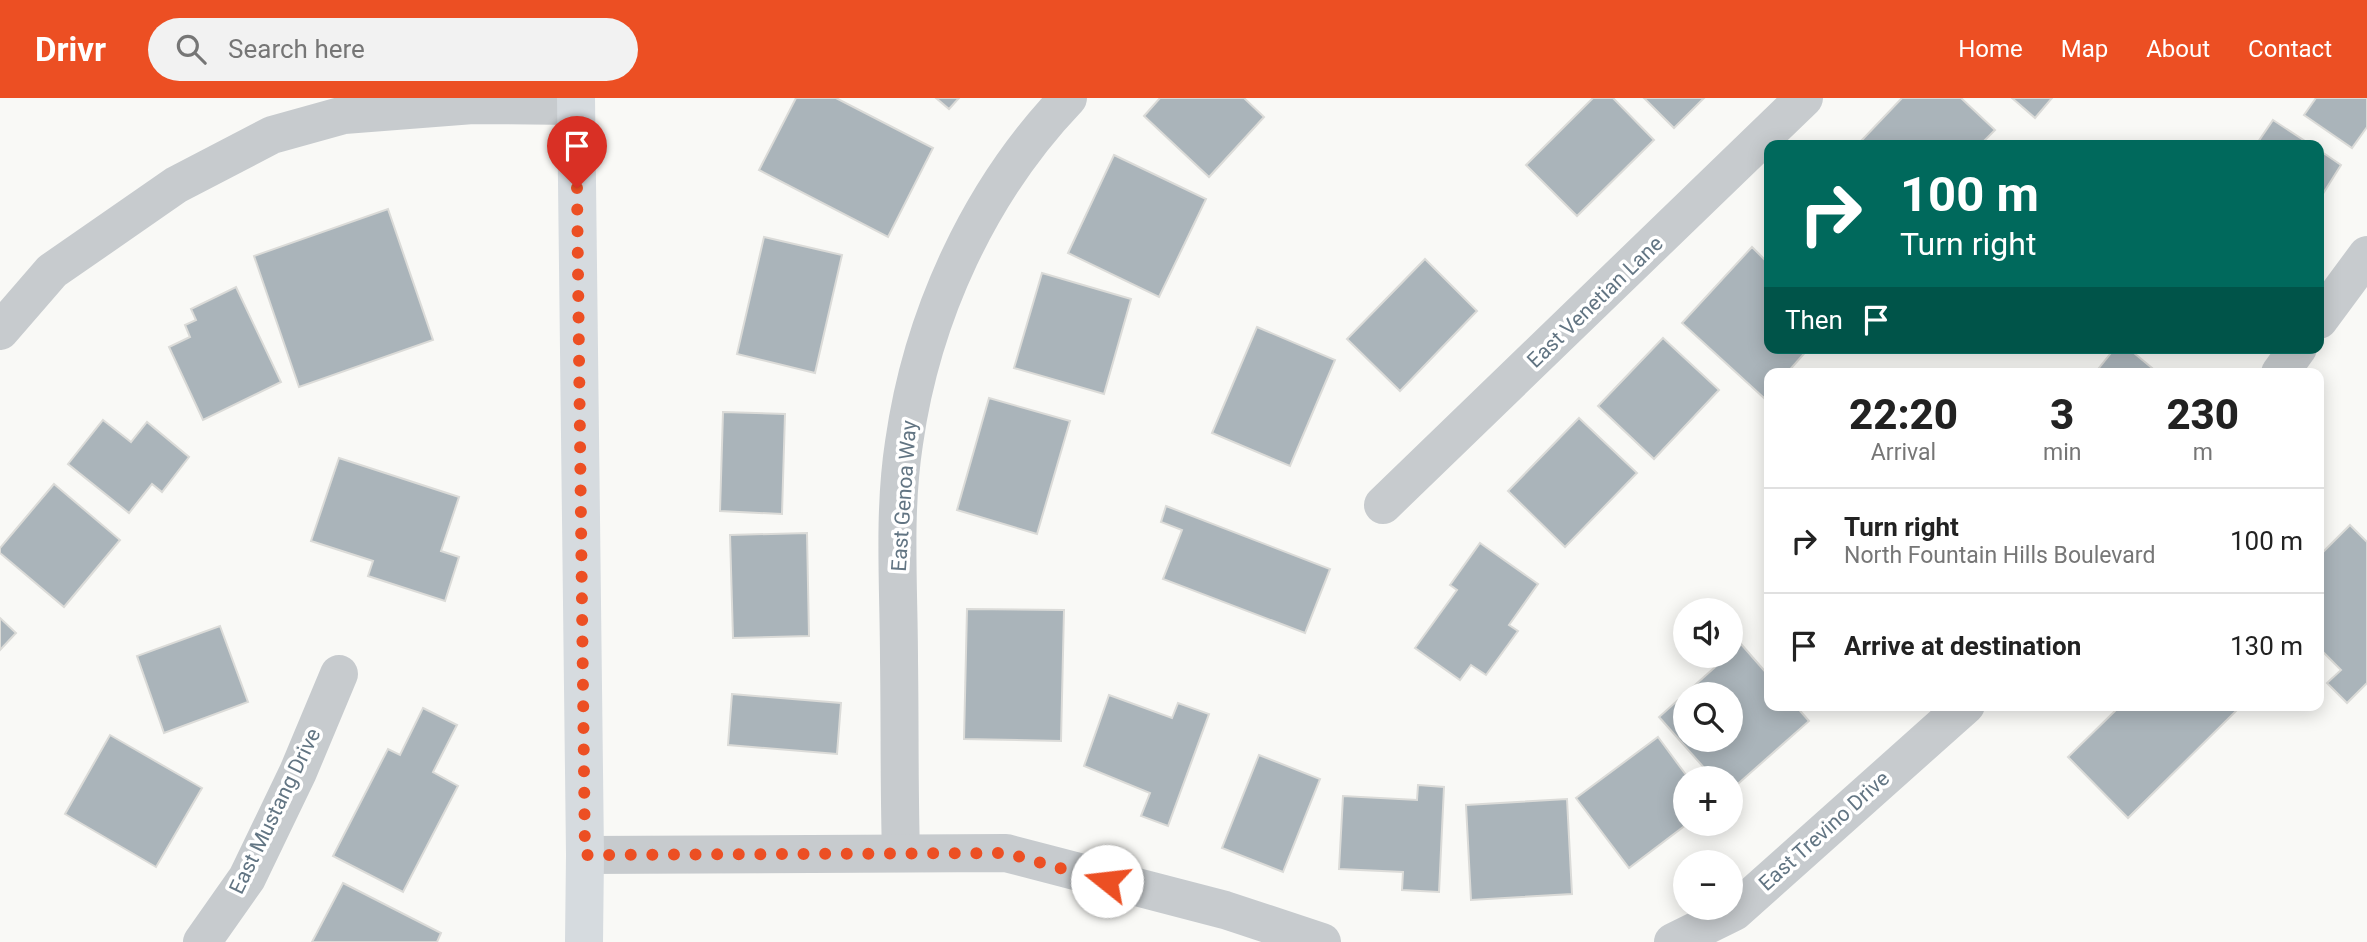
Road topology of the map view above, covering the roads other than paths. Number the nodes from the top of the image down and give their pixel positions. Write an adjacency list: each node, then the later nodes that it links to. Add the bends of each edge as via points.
1 (1068, 98): 10 (street, East Genoa Way, via 1009,170 977,223 949,279 911,404 899,507)
2 (1804, 98): 7 (street, East Venetian Lane)
3 (576, 102): 6 (street, via 344,115 272,135 176,185 51,271); 11 (main road)
4 (2367, 255): 5 (street)
5 (2324, 313)
6 (0, 331)
7 (1383, 505)
8 (339, 674): 12 (street, East Mustang Drive, via 247,878)
9 (1959, 711): 15 (street, East Trevino Drive, via 1734,912)
10 (901, 852): 11 (street); 14 (street, via 1006,853 1225,909)
11 (585, 855): 13 (main road)
12 (202, 942)
13 (584, 942)
14 (1322, 942)
15 (1673, 942)

